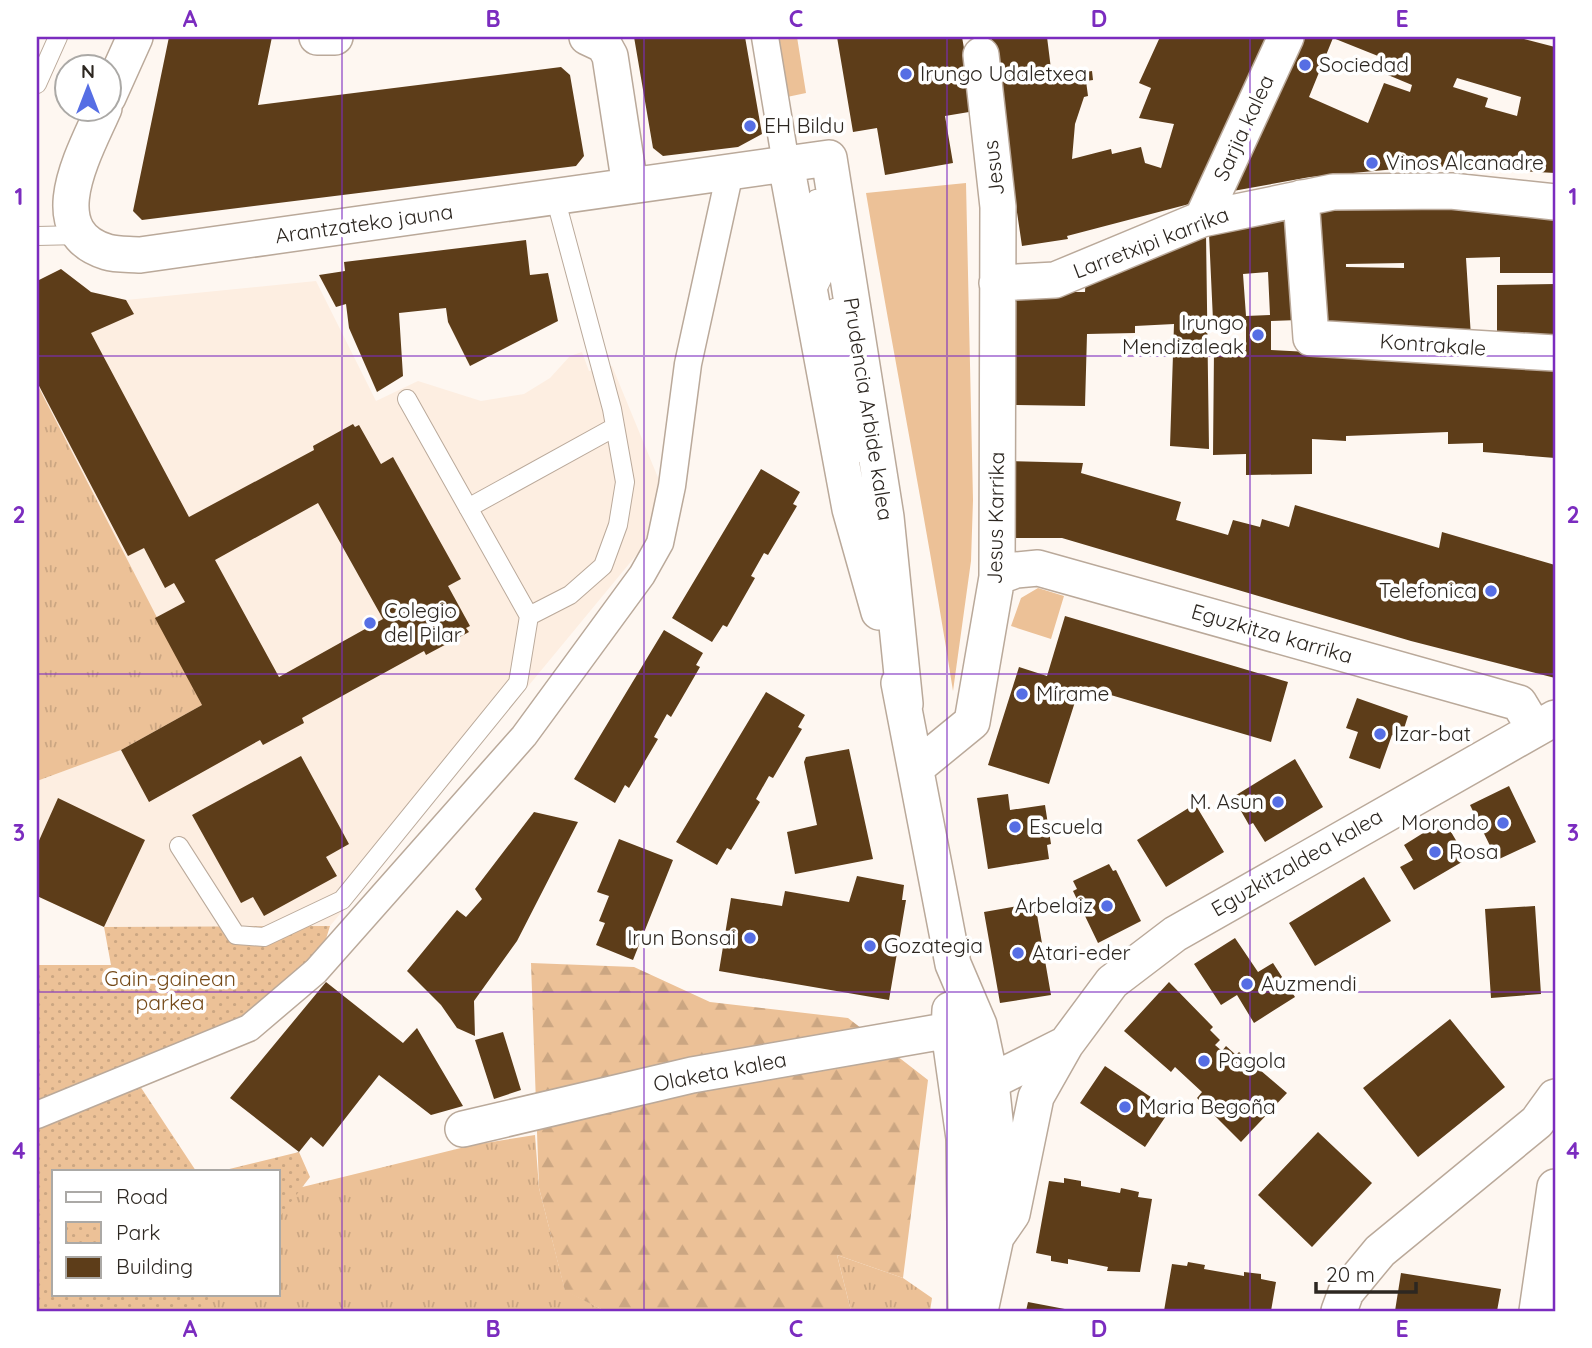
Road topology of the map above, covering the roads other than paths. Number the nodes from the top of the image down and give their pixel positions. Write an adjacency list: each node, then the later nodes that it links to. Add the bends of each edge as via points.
1 (58, 37): 10 (lane)
2 (135, 37): 9 (street)
3 (317, 37): 4 (street)
4 (335, 37)
5 (587, 37): 14 (street, via 604,45 610,56)
6 (765, 37): 12 (street, Prudencia Arbide kalea)
7 (1286, 37): 19 (street, Sarjia kalea)
8 (981, 55): 22 (street, Jesus, via 998,207)
9 (122, 66)
10 (37, 84)
11 (98, 122): 21 (street, via 75,174 69,211)
12 (786, 164): 13 (street, Arantzateko jauna); 23 (street, Prudencia Arbide kalea); 28 (street, Prudencia Arbide kalea, via 829,158)
13 (730, 172): 14 (street, Arantzateko jauna); 41 (street, via 688,364 660,543 635,586 524,736 316,971 249,1028)
14 (630, 186): 15 (street, Arantzateko jauna)
15 (555, 197): 21 (street, Arantzateko jauna, via 140,256 106,252); 26 (lane)
16 (1301, 198): 18 (street, Larretxipi karrika, via 1333,192 1451,191); 19 (street, Larretxipi karrika); 24 (street, Kontrakale, via 1311,338)
17 (816, 199): 23 (lane, via 827,269)
18 (1555, 202)
19 (1202, 219): 22 (street, Larretxipi karrika, via 1055,280)
20 (37, 236): 21 (lane)
21 (81, 236)
22 (997, 283): 29 (street, Jesus Karrika)
23 (823, 306): 28 (lane, via 863,467); 31 (street, Prudencia Arbide kalea, via 850,509)
24 (1555, 353)
25 (407, 399): 27 (lane)
26 (615, 428): 27 (lane); 30 (lane, via 625,482 618,525 603,566 570,594)
27 (468, 508): 30 (lane)
28 (886, 517): 31 (street, Prudencia Arbide kalea)
29 (997, 577): 32 (street, Eguzkitza karrika, via 1038,568 1506,699 1519,703); 33 (street, Jesus Karrika, via 972,722)
30 (529, 616): 34 (lane, via 518,683 342,900 264,937 236,935)
31 (905, 704): 33 (street, Prudencia Arbide kalea)
32 (1544, 723): 37 (street, Eguzkitzaldea kalea, via 1175,934 1112,982)
33 (917, 767): 35 (street, Prudencia Arbide kalea)
34 (179, 846)
35 (953, 964): 36 (street, Eguzkitzaldea kalea)
36 (964, 1028): 38 (street); 40 (street, Eguzkitzaldea kalea); 42 (street, Olaketa kalea, via 692,1075)
37 (1066, 1044): 38 (street, Eguzkitzaldea kalea); 43 (street, Eguzkitzaldea kalea, via 1037,1097)
38 (991, 1082): 40 (street, Eguzkitzaldea kalea); 43 (street)
39 (1555, 1097): 47 (street, via 1537,1122 1380,1251 1346,1292)
40 (959, 1098): 43 (street, Eguzkitzaldea kalea)
41 (37, 1115)
42 (463, 1129)
43 (997, 1136): 45 (street, Eguzkitzaldea kalea); 46 (street, via 996,1237)
44 (1555, 1187): 48 (street)
45 (965, 1311)
46 (980, 1311)
47 (1339, 1311)
48 (1537, 1311)

